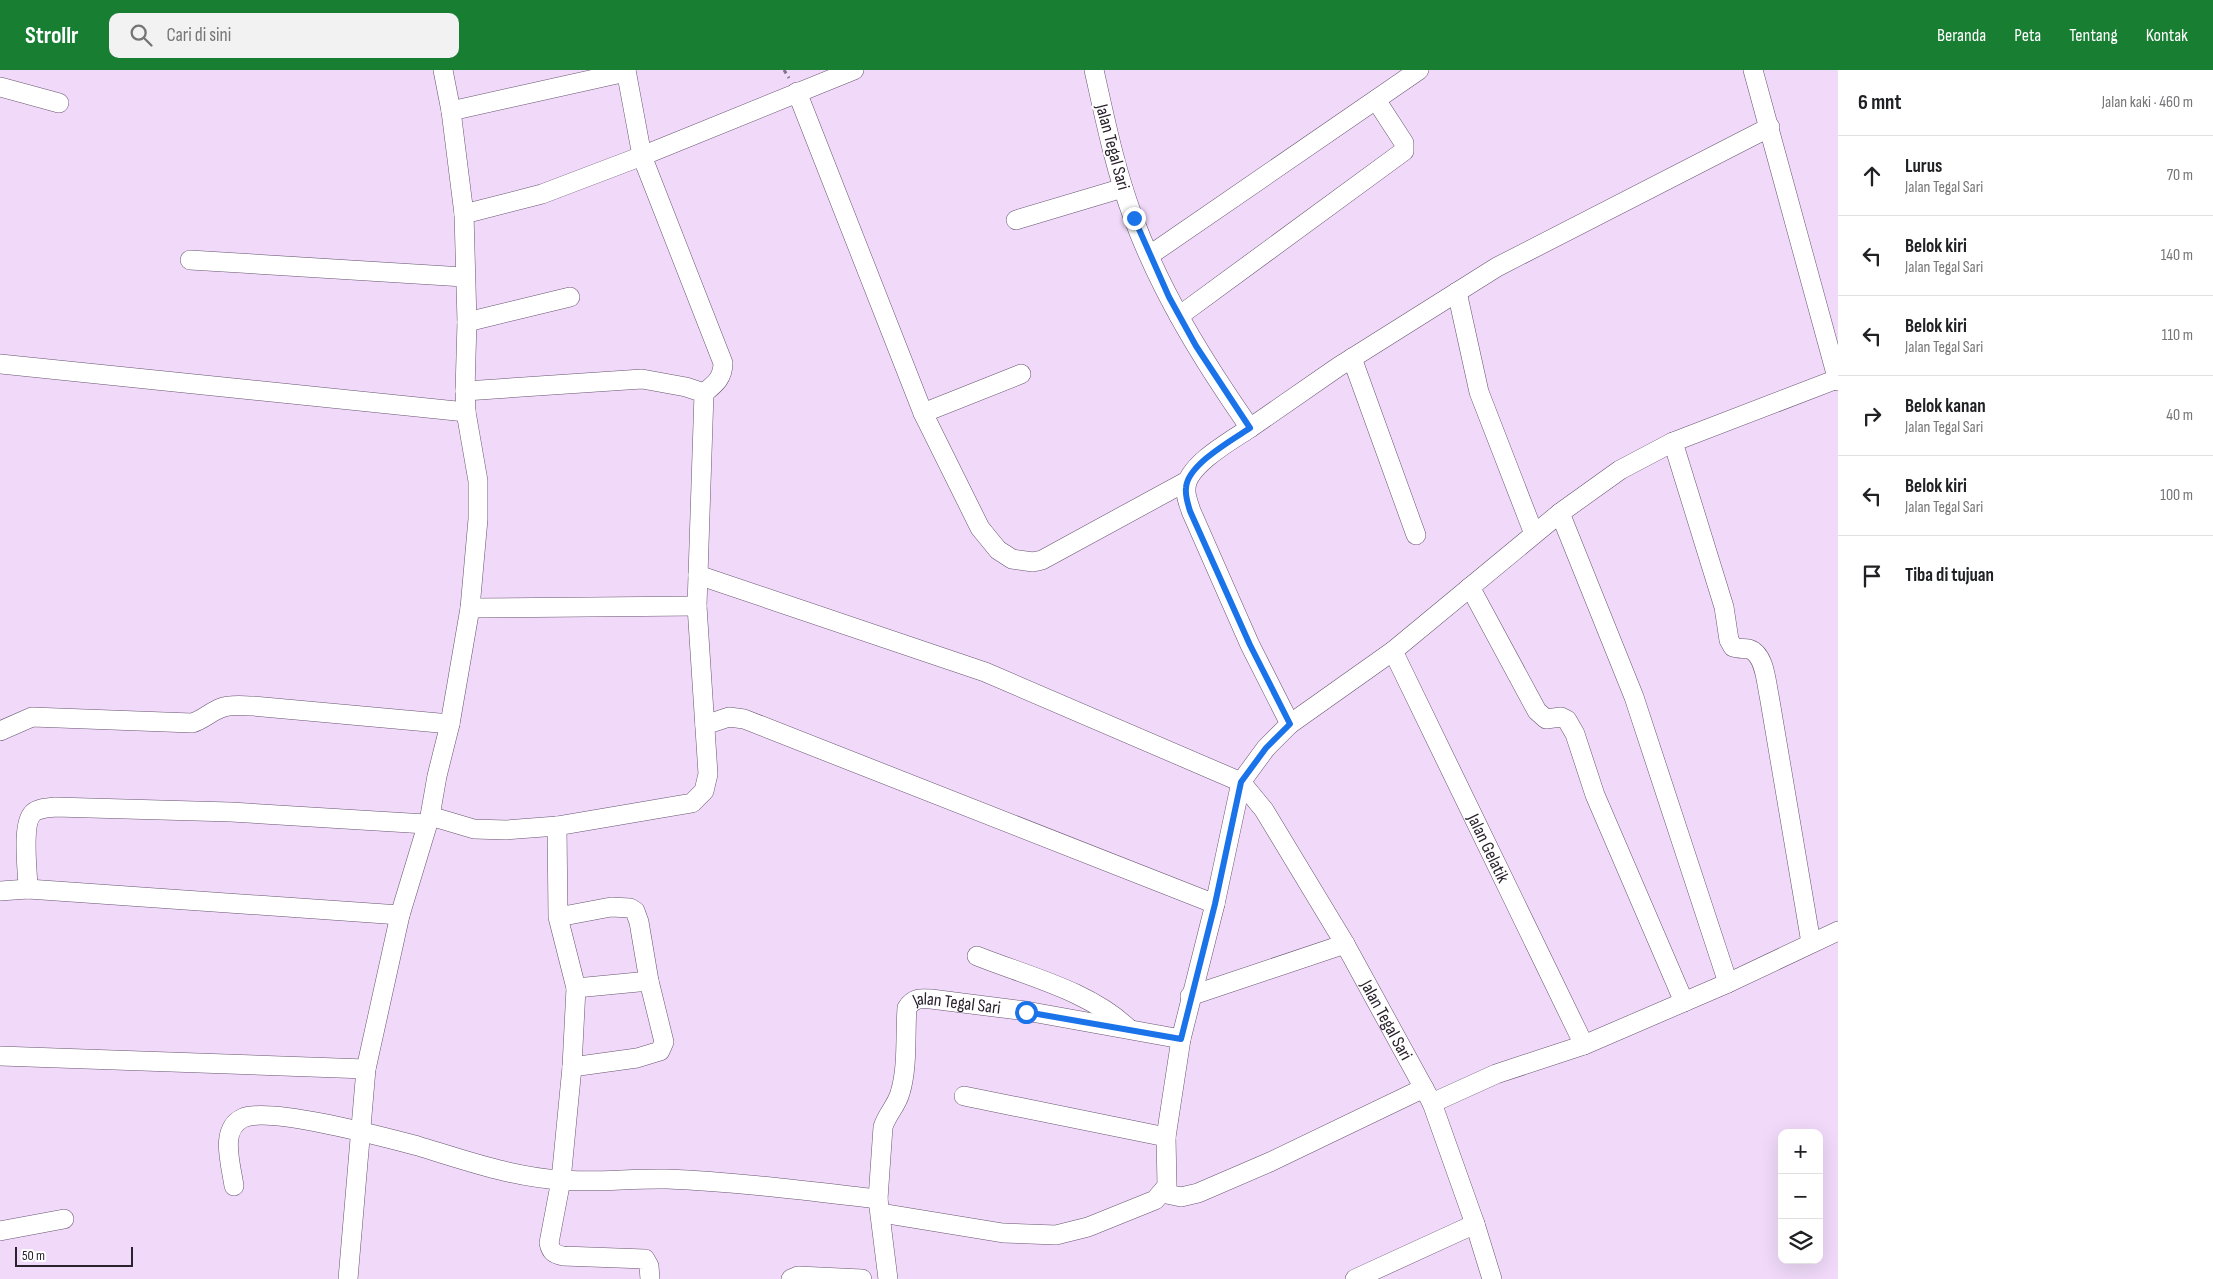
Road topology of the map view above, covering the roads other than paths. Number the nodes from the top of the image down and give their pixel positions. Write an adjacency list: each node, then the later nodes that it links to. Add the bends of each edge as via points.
1 (443, 70): 11 (street)
2 (854, 70): 8 (street)
3 (1094, 70): 14 (street, Jalan Tegal Sari)
4 (1419, 70): 9 (street)
5 (1753, 70): 12 (street)
6 (626, 71): 11 (street); 13 (street)
7 (0, 88): 10 (street)
8 (797, 92): 13 (street); 31 (street)
9 (1376, 100): 17 (street); 22 (street, via 1404,143 1404,151)
10 (59, 103)
11 (451, 111): 15 (street)
12 (1770, 127): 20 (street, via 1497,267); 26 (street)
13 (642, 156): 15 (street, via 527,199); 29 (street, via 723,363 719,380)
14 (1123, 188): 16 (street); 17 (street, Jalan Tegal Sari)
15 (464, 214): 19 (street)
16 (1016, 220)
17 (1150, 255): 22 (street, Jalan Tegal Sari)
18 (190, 260): 19 (street)
19 (464, 277): 23 (street)
20 (1457, 292): 24 (street); 36 (street, via 1479,392)
21 (570, 297): 23 (street)
22 (1179, 316): 32 (street, Jalan Tegal Sari)
23 (466, 322): 28 (street)
24 (1352, 358): 32 (street); 37 (street)
25 (0, 364): 30 (street)
26 (1836, 370): 33 (street)
27 (1021, 374): 31 (street)
28 (465, 391): 29 (street, via 642,379 686,387); 30 (street)
29 (704, 394): 38 (street)
30 (466, 412): 41 (street, via 479,498)
31 (924, 413): 34 (street, via 980,528 998,550 1012,559 1033,562 1055,554)
32 (1250, 428): 34 (street, via 1205,460)
33 (1673, 442): 35 (street, via 1620,470); 56 (street, via 1724,607 1729,640 1733,647 1755,653 1762,664)
34 (1187, 481): 44 (street, via 1185,490 1190,511 1250,645)
35 (1560, 513): 36 (street); 60 (street, via 1634,697)
36 (1534, 534): 39 (street)
37 (1416, 535)
38 (698, 575): 40 (street); 47 (street, via 985,672)
39 (1470, 588): 42 (street); 63 (street, via 1537,711 1546,718 1561,717 1569,722 1595,795)
40 (697, 606): 41 (street); 45 (street)
41 (470, 608): 43 (street)
42 (1393, 651): 44 (street); 66 (street, Jalan Gelatik)
43 (450, 724): 46 (street, via 234,706 223,707 192,723 32,717); 48 (street)
44 (1290, 724): 47 (street, via 1266,748)
45 (705, 725): 49 (street, via 708,774 700,797 692,803); 52 (street, via 730,717 744,719)
46 (0, 732)
47 (1241, 782): 52 (street); 57 (street, Jalan Tegal Sari, via 1264,810)
48 (428, 820): 49 (street, via 490,830); 50 (street, via 43,808 28,818); 53 (street)
49 (557, 826): 54 (street)
50 (28, 890): 51 (street); 53 (street)
51 (0, 891)
52 (1215, 904): 62 (street)
53 (400, 914): 69 (street)
54 (558, 917): 59 (street, via 611,907 635,911); 61 (street)
55 (1838, 931): 56 (street)
56 (1810, 943): 60 (street)
57 (1345, 944): 62 (street); 71 (street, Jalan Tegal Sari)
58 (977, 956): 64 (street, via 1078,995 1111,1013)
59 (649, 981): 61 (street); 68 (street, via 664,1042 660,1051 637,1058)
60 (1728, 983): 63 (street)
61 (576, 988): 68 (street)
62 (1190, 996): 65 (street)
63 (1684, 1002): 66 (street)
64 (1128, 1030): 65 (street, Jalan Tegal Sari); 77 (street, Jalan Tegal Sari, via 988,1006 926,998 914,1000 907,1008 901,1092 883,1127)
65 (1181, 1039): 73 (street)
66 (1584, 1045): 71 (street)
67 (0, 1056): 69 (street)
68 (572, 1067): 74 (street)
69 (366, 1069): 72 (street)
70 (964, 1096): 73 (street)
71 (1428, 1096): 76 (street, via 1198,1194 1181,1197); 79 (street, Jalan Tegal Sari)
72 (360, 1130): 74 (street, via 497,1169); 75 (street, via 272,1116 246,1116 234,1123 228,1135); 81 (street)
73 (1166, 1137): 76 (street, via 1166,1186)
74 (561, 1180): 77 (street, via 675,1180 740,1184); 82 (street, via 550,1249 555,1254 645,1259)
75 (234, 1186)
76 (1162, 1194): 77 (street, via 1155,1200 1088,1227 1056,1235 1003,1233)
77 (879, 1206): 85 (street)
78 (64, 1219): 80 (street)
79 (1476, 1224): 86 (street); 87 (street, Jalan Tegal Sari)
80 (0, 1231)
81 (348, 1279)
82 (650, 1279)
83 (792, 1279): 84 (street, via 798,1276)
84 (862, 1279)
85 (888, 1279)
86 (1355, 1279)
87 (1492, 1279)

